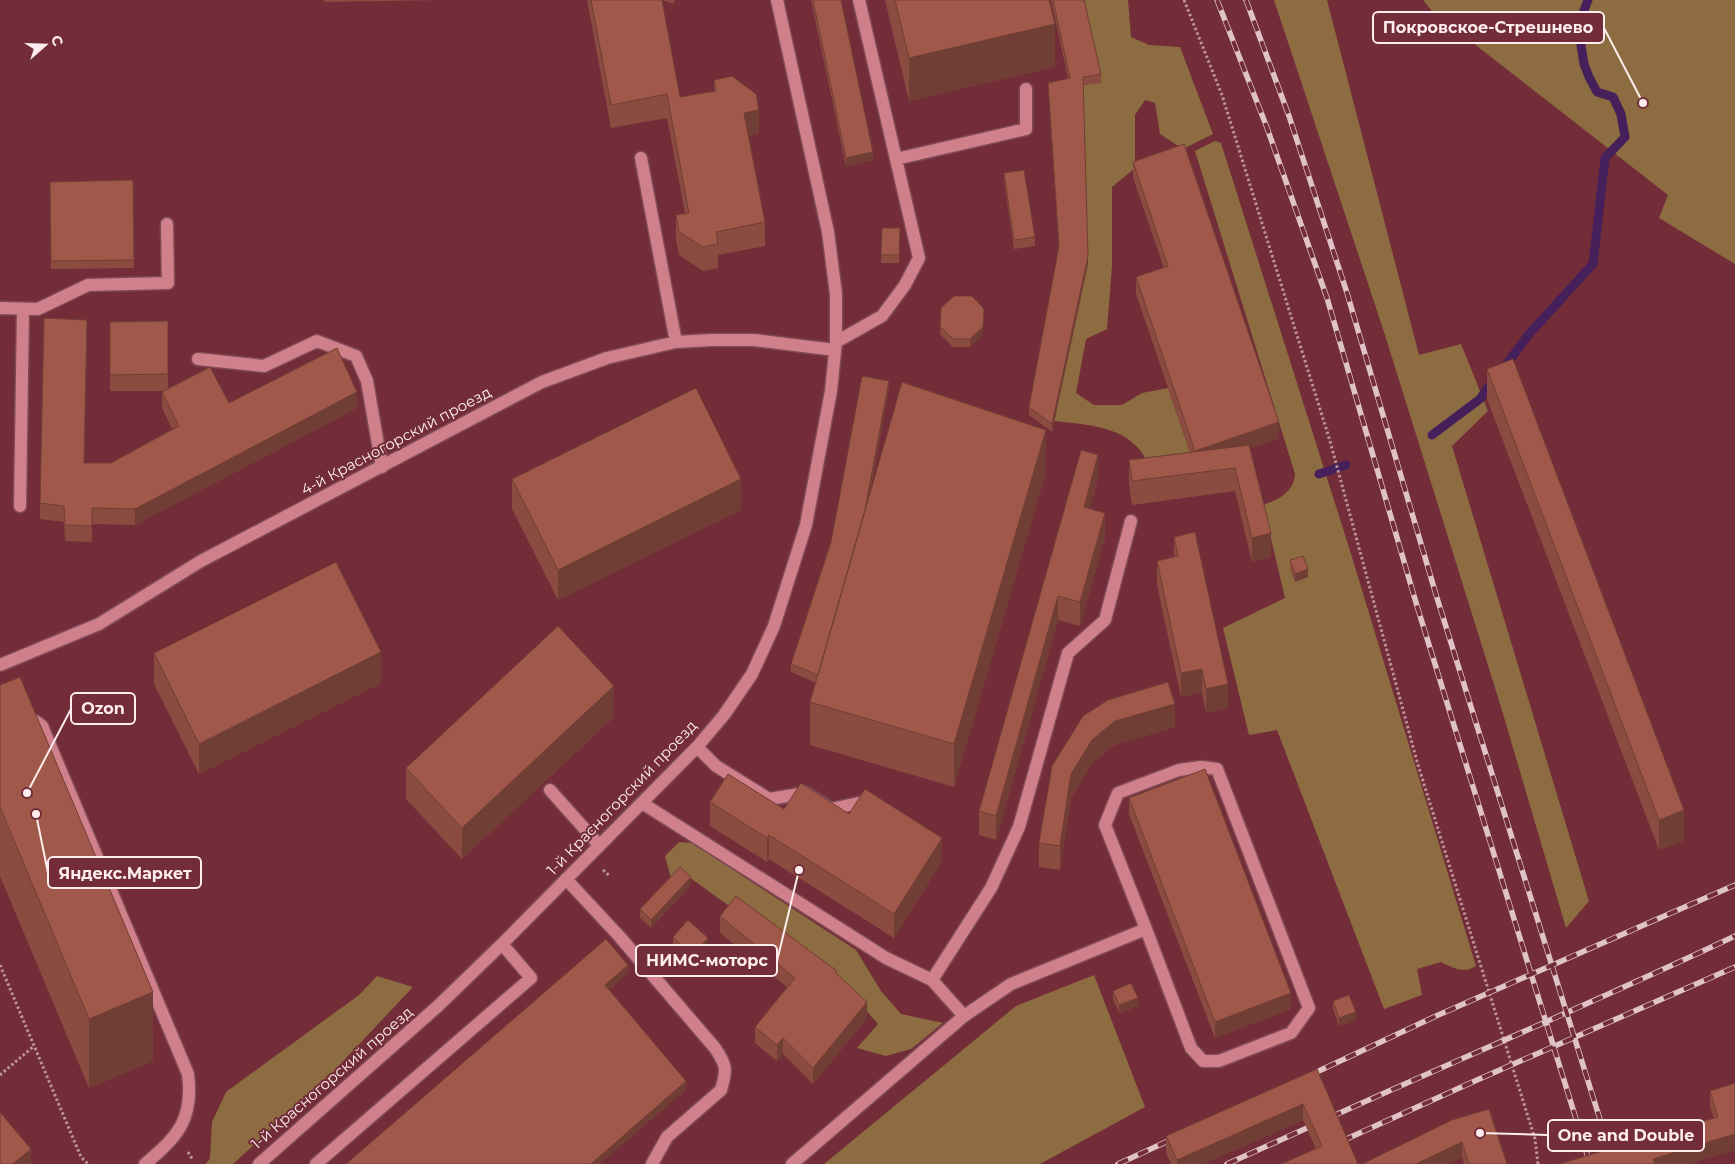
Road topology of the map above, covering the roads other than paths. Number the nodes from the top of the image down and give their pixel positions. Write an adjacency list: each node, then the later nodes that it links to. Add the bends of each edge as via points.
1 (778, 0): 10 (street, 1-й Красногорский проезд, via 828,232 836,294)
2 (859, 0): 5 (street)
3 (1026, 89): 5 (street, via 1026,129)
4 (641, 158): 9 (street)
5 (896, 159): 10 (street, via 919,258 905,285 882,316)
6 (167, 224): 8 (street, via 168,283 88,285 38,309)
7 (0, 308): 8 (street)
8 (23, 309): 13 (street)
9 (676, 342): 10 (street, 4-й Красногорский проезд, via 754,340); 12 (street, 4-й Красногорский проезд, via 607,358 542,382)
10 (835, 346): 17 (street, 1-й Красногорский проезд, via 831,392 806,525 774,626 752,674)
11 (198, 359): 12 (street, via 264,366 317,341 356,356 368,381)
12 (382, 466): 15 (street, 4-й Красногорский проезд, via 201,561 99,624)
13 (20, 506)
14 (1131, 521): 25 (street, via 1105,620 1068,653 1019,827 991,888)
15 (0, 665)
16 (0, 725): 27 (street, via 22,717 42,726 188,1074 189,1101 182,1125 169,1144)
17 (697, 747): 19 (street, 1-й Красногорский проезд); 20 (street, via 716,766 769,799 806,793 831,809 868,801)
18 (550, 790): 21 (street)
19 (642, 803): 21 (street, 1-й Красногорский проезд); 25 (street, via 886,958)
20 (882, 810)
21 (599, 845): 22 (street, 1-й Красногорский проезд)
22 (566, 879): 24 (street, 1-й Красногорский проезд); 30 (street, via 619,936 725,1063 721,1090 667,1137)
23 (1146, 929): 23 (street, via 1191,1048 1203,1061 1219,1061 1292,1033 1309,1008 1217,769 1201,766 1179,770 1118,793 1105,825); 26 (street, via 1011,984)
24 (502, 944): 28 (street, 1-й Красногорский проезд, via 438,1006); 29 (street, via 531,978)
25 (932, 980): 26 (street)
26 (964, 1016): 31 (street)
27 (145, 1164)
28 (258, 1164)
29 (316, 1164)
30 (652, 1164)
31 (792, 1164)

